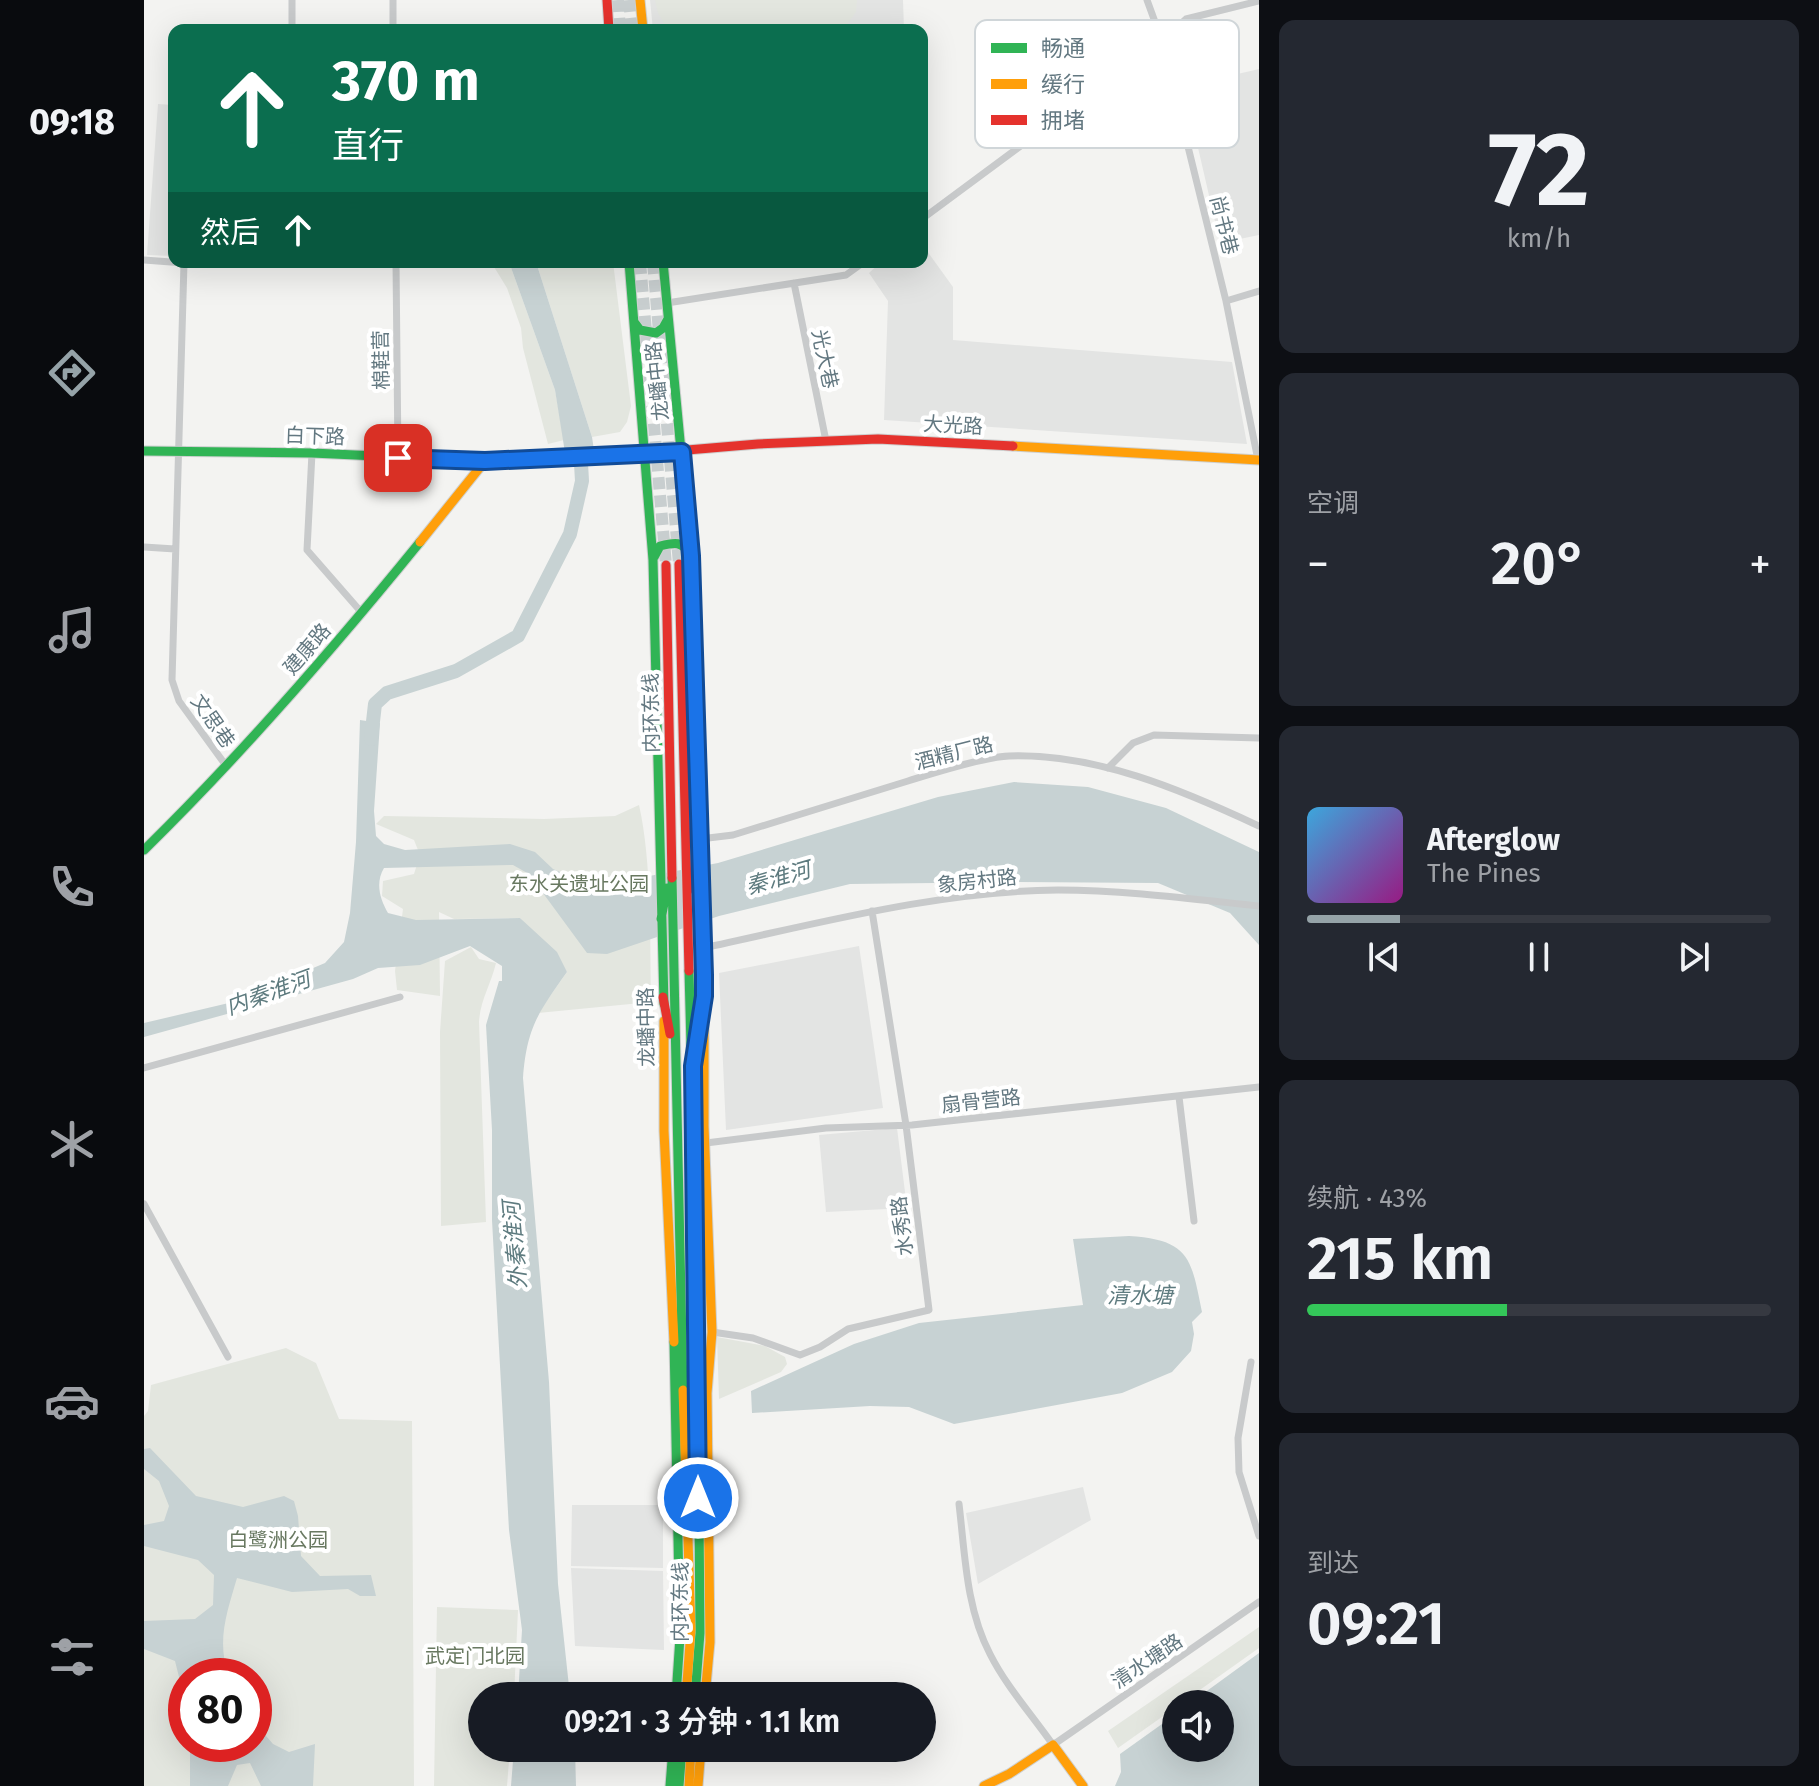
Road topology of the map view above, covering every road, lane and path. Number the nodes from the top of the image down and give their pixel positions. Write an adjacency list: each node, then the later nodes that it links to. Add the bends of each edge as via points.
1 (292, 0): 9 (street)
2 (393, 0): 10 (street)
3 (607, 0): 11 (main road)
4 (640, 0): 12 (main road)
5 (1147, 0): 7 (street, 尚书巷)
6 (1259, 1): 8 (street)
7 (1154, 20)
8 (1185, 20)
9 (292, 24)
10 (393, 24)
11 (609, 24)
12 (642, 24)
13 (1018, 148): 15 (street)
14 (1188, 148): 25 (street, 尚书巷)
15 (928, 215)
16 (144, 260): 17 (street)
17 (168, 262)
18 (184, 268): 32 (street, 文思巷)
19 (396, 268): 35 (street, 棉鞋营)
20 (630, 268): 28 (main road, 龙蟠中路)
21 (664, 268): 26 (main road, 龙蟠中路)
22 (856, 268): 23 (street, via 846,275)
23 (794, 283): 26 (street); 29 (street, 光大巷)
24 (1259, 291): 25 (street)
25 (1226, 301): 37 (street, 尚书巷)
26 (667, 303): 27 (main road, 龙蟠中路)
27 (668, 319): 28 (main road, via 650,334); 31 (main road, 龙蟠中路)
28 (634, 322): 34 (main road, 龙蟠中路)
29 (826, 441): 31 (main road, 大光路); 37 (main road, 大光路, via 878,439)
30 (144, 451): 32 (main road, 白下路)
31 (682, 452): 34 (main road, 大光路); 41 (main road, 龙蟠中路)
32 (177, 453): 33 (main road, 白下路); 40 (street, 文思巷)
33 (312, 453): 35 (main road, 白下路); 45 (street, via 307,550)
34 (645, 455): 36 (main road, 大光路, bridge); 42 (main road, 龙蟠中路)
35 (398, 458): 38 (main road, 白下路)
36 (551, 459): 38 (main road, 白下路)
37 (1258, 460)
38 (485, 461): 45 (main road, 建康路)
39 (144, 547): 40 (street)
40 (175, 549): 47 (street, 文思巷, via 174,688)
41 (691, 556): 42 (main road, via 683,544 667,543); 50 (main road, 龙蟠中路)
42 (653, 560): 57 (main road, 龙蟠中路)
43 (679, 564): 52 (main road, 内环东线)
44 (666, 565): 53 (main road, 内环东线)
45 (362, 613): 47 (main road, 建康路)
46 (1259, 738): 48 (street, via 1154,735 1133,743)
47 (227, 767): 51 (main road, 建康路)
48 (1108, 768): 49 (street, 酒精厂路); 50 (street, 酒精厂路, via 1007,756 733,835)
49 (1259, 826)
50 (700, 839): 56 (main road, 龙蟠中路)
51 (144, 850)
52 (687, 858): 56 (main road); 62 (main road, 内环东线)
53 (672, 861): 57 (main road); 64 (main road, 内环东线)
54 (1259, 906): 55 (street, 象房村路, via 1060,890)
55 (872, 911): 58 (street, 象房村路); 67 (street, 水秀路)
56 (702, 914): 58 (main road, 龙蟠中路)
57 (661, 919): 61 (main road, 龙蟠中路)
58 (703, 948): 59 (main road, 龙蟠中路)
59 (704, 996): 62 (main road); 68 (main road, 龙蟠中路)
60 (400, 997): 63 (street)
61 (663, 997): 64 (main road); 77 (main road, 龙蟠中路, via 678,1479)
62 (693, 1066): 79 (main road, 内环东线, via 700,1633)
63 (144, 1068)
64 (677, 1069): 78 (main road, 内环东线, via 691,1630)
65 (1259, 1087): 66 (street, 扇骨营路)
66 (1179, 1097): 67 (street, 扇骨营路); 70 (street)
67 (906, 1125): 68 (street, 扇骨营路, via 826,1128); 71 (street, 水秀路, via 929,1310 848,1329 800,1355 753,1338)
68 (706, 1143): 71 (main road, 龙蟠中路)
69 (144, 1204): 72 (street)
70 (1194, 1221)
71 (712, 1332): 80 (main road, 龙蟠中路, via 707,1393)
72 (228, 1357)
73 (1251, 1362): 75 (street, via 1238,1438 1239,1472)
74 (959, 1504): 81 (street, via 976,1620 990,1655)
75 (1259, 1536)
76 (1259, 1602): 81 (street, 清水塘路)
77 (677, 1682)
78 (687, 1682)
79 (696, 1682)
80 (706, 1682)
81 (1053, 1745): 86 (main road); 93 (main road)
82 (672, 1762): 87 (main road)
83 (681, 1762): 88 (main road)
84 (690, 1762): 89 (main road)
85 (700, 1762): 90 (main road)
86 (1009, 1774): 91 (main road); 92 (main road)
87 (670, 1786)
88 (679, 1786)
89 (689, 1786)
90 (698, 1786)
91 (984, 1786)
92 (996, 1786)
93 (1083, 1786)

